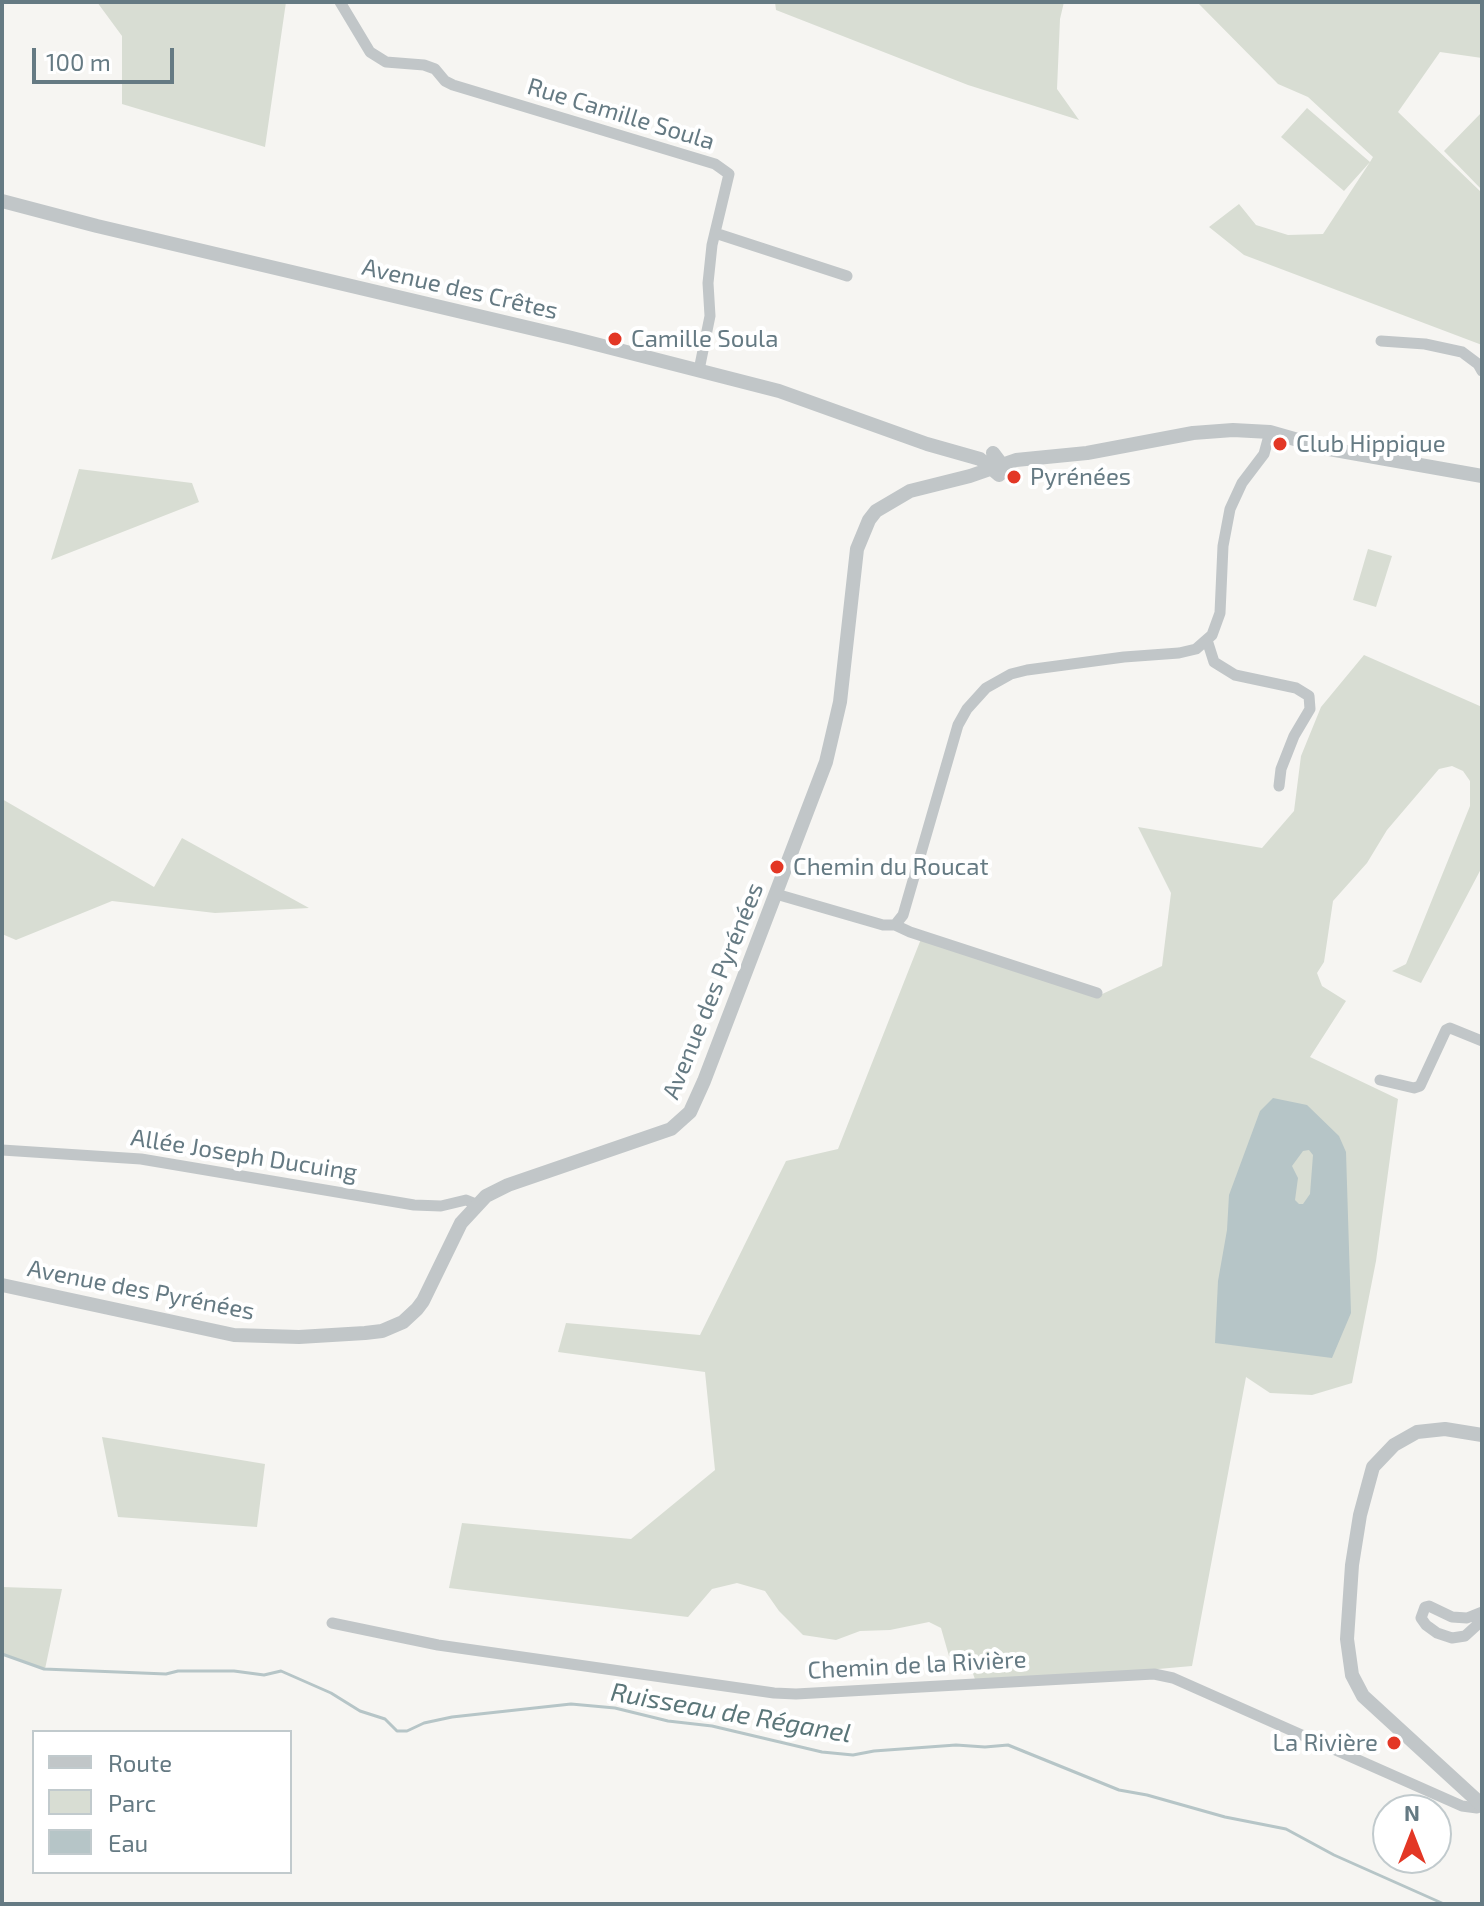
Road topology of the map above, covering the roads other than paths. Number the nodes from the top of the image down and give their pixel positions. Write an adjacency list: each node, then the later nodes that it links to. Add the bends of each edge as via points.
1 (340, 2): 3 (street, Rue Camille Soula, via 370,52 386,62 424,65 453,85 715,164 729,174)
2 (2, 201): 6 (street, Avenue des Crêtes)
3 (715, 233): 4 (street); 6 (street, Rue Camille Soula, via 709,263 710,316)
4 (847, 276)
5 (1381, 341): 7 (street, via 1462,352)
6 (699, 370): 8 (street, Avenue des Crêtes, via 804,398)
7 (1482, 371)
8 (903, 435): 11 (street, Avenue des Crêtes); 12 (street, Avenue des Crêtes)
9 (1269, 436): 10 (street, Avenue des Pyrénées, via 1215,431); 14 (street, Avenue des Pyrénées); 16 (street, via 1264,454 1230,509 1220,613)
10 (1142, 444): 12 (street, Avenue des Pyrénées); 12 (street, Avenue des Pyrénées, via 1095,460)
11 (967, 455): 12 (street, Avenue des Crêtes); 13 (street)
12 (1000, 464): 13 (street, Avenue des Pyrénées); 15 (street, Avenue des Pyrénées, via 972,483)
13 (970, 476): 15 (street, Avenue des Pyrénées)
14 (1482, 476)
15 (926, 487): 18 (street, Avenue des Pyrénées, via 884,504 861,536 833,738)
16 (1207, 640): 17 (street, via 1214,662 1235,675 1296,688 1309,696 1310,709 1294,736); 19 (street, via 1179,653 1027,670 986,688 958,725 903,915)
17 (1279, 786)
18 (776, 894): 19 (street); 24 (street, Avenue des Pyrénées, via 684,1120 508,1185)
19 (895, 925): 20 (street)
20 (1097, 993)
21 (1482, 1041): 22 (street, via 1450,1028 1420,1086)
22 (1380, 1080)
23 (2, 1150): 24 (street, Allée Joseph Ducuing, via 141,1159 414,1205 466,1200)
24 (476, 1204): 25 (street, Avenue des Pyrénées, via 417,1309 382,1331 234,1335)
25 (2, 1285)
26 (1482, 1435): 29 (street, via 1445,1429 1417,1432 1394,1445 1373,1467 1352,1565 1347,1653 1363,1696)
27 (1482, 1612): 27 (street, via 1452,1617 1425,1607 1421,1618 1452,1638 1465,1636)
28 (332, 1623): 29 (street, Chemin de la Rivière, via 438,1645 774,1693 1154,1674 1462,1806)
29 (1482, 1805)

